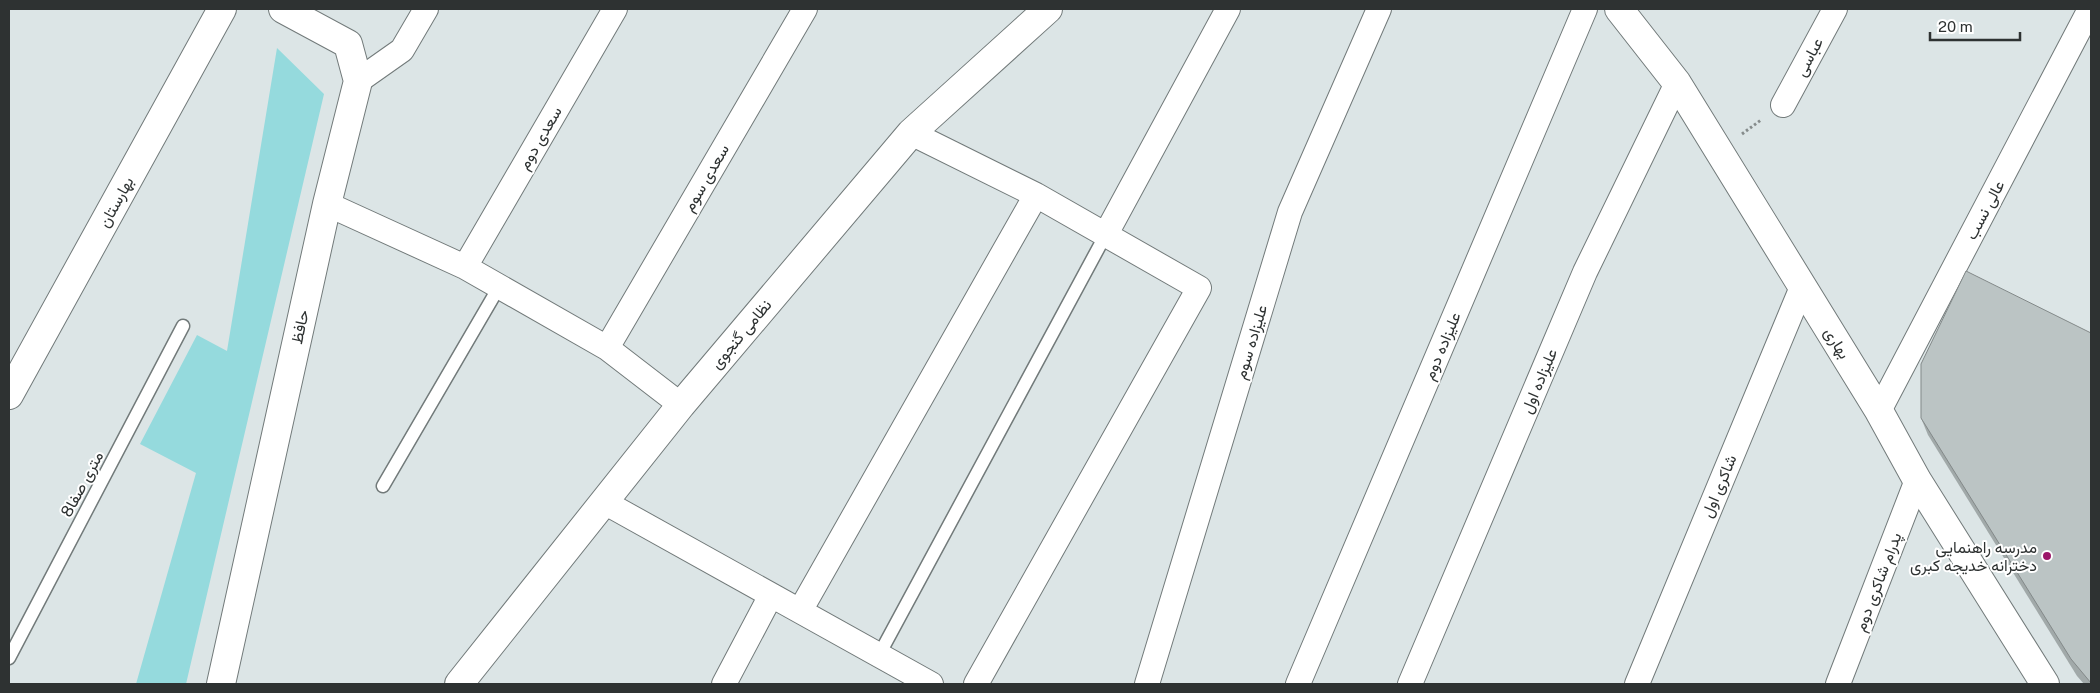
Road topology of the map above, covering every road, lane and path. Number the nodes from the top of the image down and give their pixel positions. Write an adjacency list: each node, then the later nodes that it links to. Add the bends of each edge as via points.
1 (222, 9): 26 (street, بهارستان)
2 (283, 9): 13 (street, حافظ, via 348,44)
3 (426, 9): 13 (street, via 402,50)
4 (615, 9): 21 (street, سعدی دوم)
5 (805, 9): 25 (street, سعدی سوم)
6 (1048, 9): 16 (street, نظامی گنجوی)
7 (1228, 9): 20 (street)
8 (1379, 9): 41 (street, علیزاده سوم, via 1290,212)
9 (1585, 9): 42 (street, علیزاده دوم)
10 (1619, 9): 14 (street, بهاری)
11 (1835, 9): 15 (street, عباسی)
12 (2090, 9): 28 (street, عالی نسب)
13 (358, 81): 19 (street, حافظ)
14 (1677, 83): 17 (street, بهاری); 43 (street, علیزاده اول, via 1585,272)
15 (1783, 105): 17 (path)
16 (911, 133): 18 (street); 27 (street, نظامی گنجوی)
17 (1719, 150): 23 (street, بهاری)
18 (1036, 195): 20 (street); 33 (street)
19 (328, 204): 21 (street); 36 (street, حافظ)
20 (1106, 234): 34 (lane); 40 (street, via 1199,288)
21 (464, 267): 22 (street)
22 (499, 286): 25 (street); 30 (lane)
23 (1802, 287): 28 (street, بهاری); 44 (street, شاکری اول)
24 (183, 326): 35 (lane, 8متری صفا)
25 (607, 348): 27 (street)
26 (9, 394)
27 (681, 405): 31 (street, نظامی گنجوی)
28 (1879, 412): 29 (street, بهاری)
29 (1917, 480): 45 (street, پدرام شاکری دوم); 46 (street, بهاری)
30 (383, 486)
31 (604, 502): 32 (street); 37 (street, نظامی گنجوی)
32 (771, 595): 33 (street); 38 (street)
33 (800, 611): 34 (street)
34 (879, 655): 39 (street)
35 (9, 658)
36 (221, 684)
37 (459, 684)
38 (724, 684)
39 (931, 684)
40 (976, 684)
41 (1147, 684)
42 (1298, 684)
43 (1410, 684)
44 (1637, 684)
45 (1838, 684)
46 (2045, 684)

